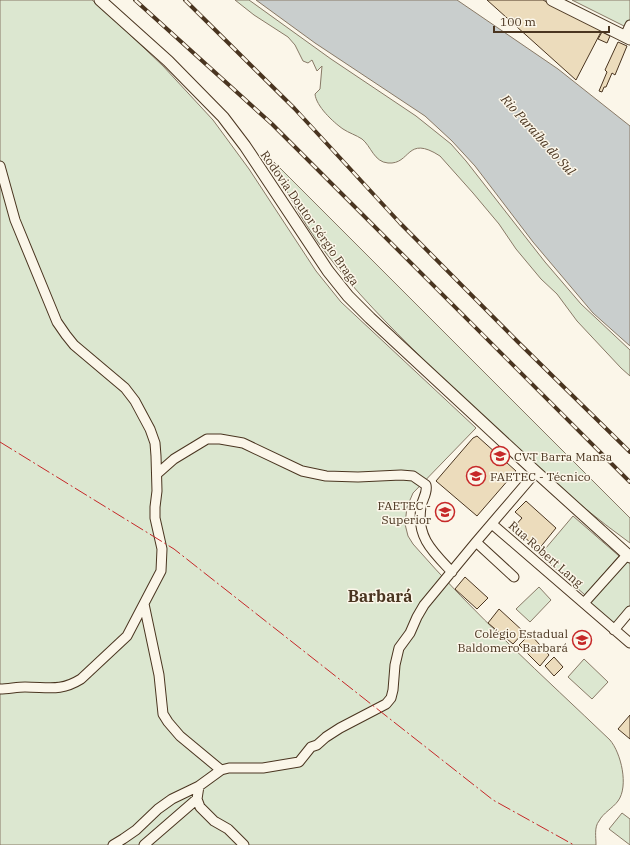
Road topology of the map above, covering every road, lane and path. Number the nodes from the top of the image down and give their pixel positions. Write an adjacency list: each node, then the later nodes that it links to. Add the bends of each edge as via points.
1 (100, 0): 6 (main road, Rodovia Doutor Sérgio Braga, via 200,92 231,127 348,296)
2 (552, 0): 4 (main road)
3 (630, 25): 4 (street)
4 (627, 38)
5 (0, 166): 7 (street, via 15,220 57,322 74,345 125,388 136,401 155,443)
6 (536, 472): 8 (street); 10 (main road, Rodovia Doutor Sérgio Braga)
7 (157, 474): 11 (street, via 174,459 207,439 220,438 243,443 302,471 326,476 413,476 426,485 420,516 425,539); 14 (street, via 155,518 162,549 161,571)
8 (492, 524): 9 (street); 13 (street, Rua Robert Lang)
9 (476, 542): 11 (street); 12 (street)
10 (629, 556): 13 (street)
11 (450, 575): 19 (street, via 424,605 399,648 393,690 386,704 326,737 312,747 299,762 263,768)
12 (514, 577)
13 (584, 603): 16 (street, Rua Robert Lang)
14 (144, 604): 18 (street, via 127,636 72,685 55,689); 19 (street, via 159,675 164,714 180,736)
15 (630, 611): 16 (street)
16 (614, 630): 17 (street, Rua Robert Lang)
17 (630, 643)
18 (0, 689)
19 (221, 770): 20 (street)
20 (199, 786): 21 (street); 22 (street, via 172,798 136,830)
21 (197, 799): 23 (street); 24 (street, via 214,821 228,829)
22 (113, 845)
23 (144, 845)
24 (244, 845)

